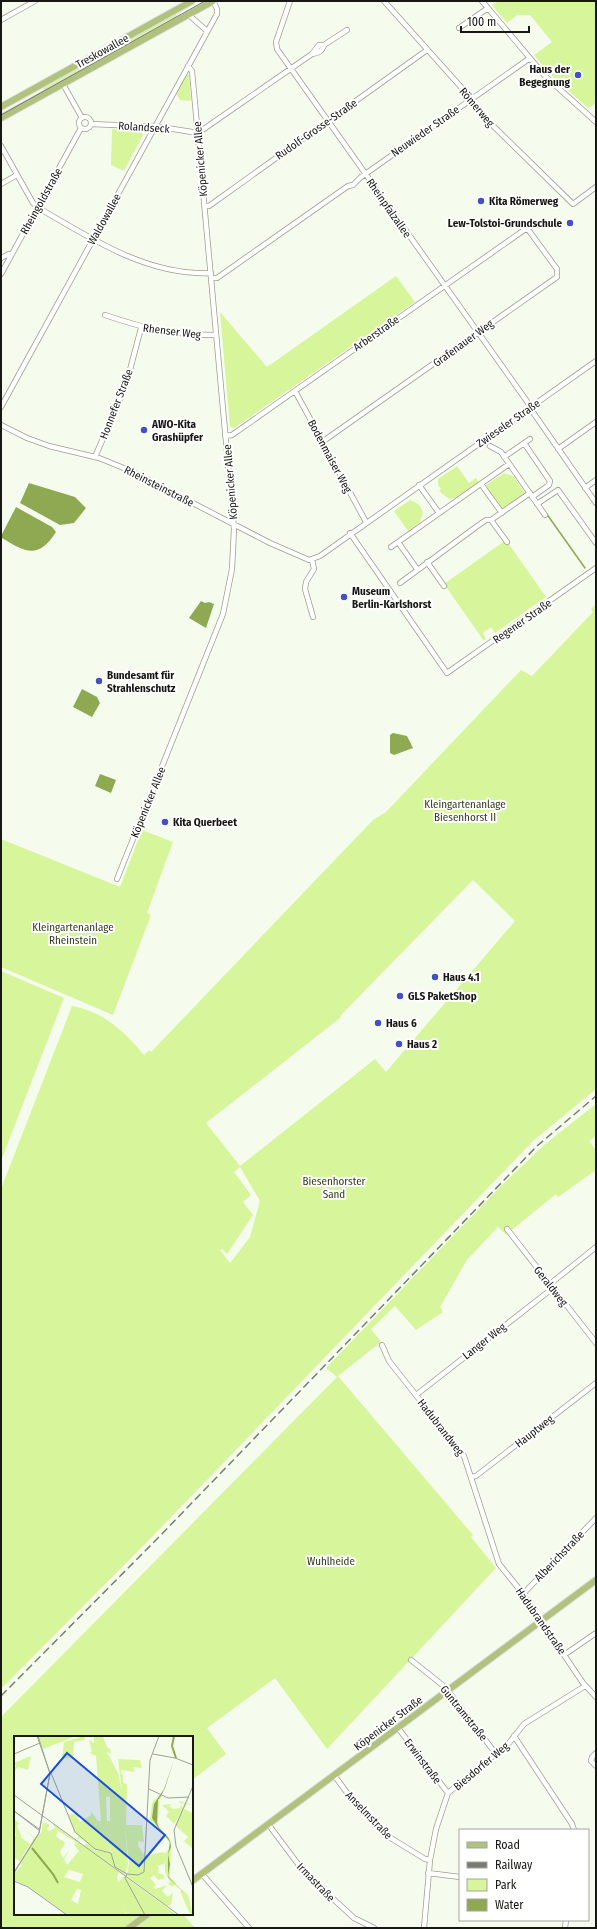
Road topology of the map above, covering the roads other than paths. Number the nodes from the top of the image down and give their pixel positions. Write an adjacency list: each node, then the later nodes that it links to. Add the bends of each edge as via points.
1 (35, 1): 9 (street)
2 (192, 1): 19 (main road, Treskowallee)
3 (213, 1): 8 (main road, Treskowallee); 12 (street, Waldowallee, via 217,14)
4 (290, 1): 16 (street, Rheinpfalzallee, via 276,46)
5 (384, 1): 13 (street, Römerweg)
6 (482, 1): 7 (street)
7 (488, 8): 10 (street); 14 (street)
8 (189, 14): 12 (street); 17 (main road, Treskowallee)
9 (1, 20)
10 (459, 28)
11 (347, 30): 16 (street, via 324,45 319,45 312,54)
12 (207, 31): 15 (street, Waldowallee)
13 (427, 50): 18 (street, Römerweg); 22 (street, Rudolf-Grosse-Straße)
14 (530, 58): 18 (street, Neuwieder Straße); 23 (street, via 545,76)
15 (188, 66): 25 (street, Waldowallee); 27 (street, Köpenicker Allee, via 192,70)
16 (291, 69): 22 (street, Rheinpfalzallee); 27 (street)
17 (63, 84): 20 (main road, Treskowallee); 21 (street)
18 (472, 99): 30 (street, Neuwieder Straße); 32 (street, Römerweg, via 481,114 573,204)
19 (1, 107)
20 (1, 118)
21 (82, 118): 24 (street, via 88,118); 26 (street, via 79,123)
22 (328, 122): 30 (street, Rheinpfalzallee); 33 (street, Rudolf-Grosse-Straße, via 209,206)
23 (596, 122)
24 (91, 124): 25 (street, Rolandseck); 26 (street, Rolandseck, via 87,129)
25 (154, 127): 27 (street, Rolandseck); 36 (street, Waldowallee)
26 (81, 128): 34 (street, Rheingoldstraße)
27 (198, 134): 33 (street, Köpenicker Allee)
28 (1, 146): 29 (street)
29 (17, 175): 31 (street); 34 (street)
30 (363, 175): 41 (street, Neuwieder Straße, via 353,185 216,278); 42 (street, Rheinpfalzallee)
31 (1, 184)
32 (596, 187)
33 (205, 206): 39 (street, Köpenicker Allee)
34 (37, 207): 36 (street); 37 (street, Rheingoldstraße)
35 (527, 228): 42 (street, Arberstraße); 45 (street, Grafenauer Weg, via 557,269 556,276)
36 (93, 239): 39 (street, via 150,264 177,271); 49 (street, Waldowallee)
37 (11, 255): 38 (street); 40 (street, Rheingoldstraße)
38 (1, 258)
39 (210, 273): 41 (street, Köpenicker Allee)
40 (1, 274)
41 (211, 278): 46 (street, Köpenicker Allee)
42 (445, 286): 45 (street, Rheinpfalzallee); 48 (street, Arberstraße)
43 (105, 315): 44 (street, Rhenser Weg)
44 (141, 328): 46 (street, Rhenser Weg, via 180,334); 59 (street, Honnefer Straße, via 126,385)
45 (478, 333): 50 (street, Rheinpfalzallee); 55 (street, Grafenauer Weg)
46 (216, 335): 53 (street, Köpenicker Allee)
47 (596, 361): 50 (street, Zwieseler Straße)
48 (294, 391): 53 (street, Arberstraße, via 232,435); 55 (street, Bodenmaiser Weg)
49 (1, 407)
50 (530, 407): 58 (street); 64 (street, Zwieseler Straße)
51 (596, 422): 58 (street)
52 (1, 425): 59 (street, Rheinsteinstraße, via 49,446)
53 (225, 436): 74 (street, Köpenicker Allee)
54 (530, 438): 56 (street)
55 (322, 442): 73 (street, Bodenmaiser Weg)
56 (524, 443): 60 (street); 66 (street, via 550,481 549,485)
57 (490, 446): 60 (street, Zwieseler Straße, via 501,452)
58 (558, 449): 65 (street)
59 (95, 457): 74 (street, Rheinsteinstraße, via 131,471)
60 (504, 457): 61 (street, Zwieseler Straße)
61 (509, 464): 63 (street); 66 (street, Zwieseler Straße)
62 (596, 480): 65 (street)
63 (481, 484): 69 (street); 70 (street)
64 (420, 485): 69 (street); 73 (street, Zwieseler Straße)
65 (585, 488): 67 (street)
66 (531, 495): 68 (street, Zwieseler Straße); 70 (street)
67 (596, 503)
68 (537, 504): 71 (street, Zwieseler Straße); 78 (street, via 558,490)
69 (439, 513): 76 (street)
70 (502, 513): 72 (street)
71 (545, 515)
72 (491, 520): 77 (street); 81 (street, via 486,520)
73 (366, 522): 75 (street, Zwieseler Straße)
74 (234, 524): 80 (street, Rheinsteinstraße, via 300,558); 87 (street, Köpenicker Allee, via 233,563 223,614)
75 (350, 533): 80 (street, Zwieseler Straße, via 320,556); 82 (street, Regener Straße, via 447,673)
76 (398, 542): 79 (street); 83 (street)
77 (507, 542)
78 (596, 543)
79 (391, 547)
80 (312, 559): 86 (street, via 314,569 305,589)
81 (427, 562): 83 (street); 85 (street)
82 (596, 568)
83 (416, 569): 84 (street, via 416,572)
84 (400, 583)
85 (444, 586)
86 (313, 617)
87 (117, 879)
88 (507, 1229): 90 (street, Geraldweg)
89 (596, 1247): 90 (street, Langer Weg)
90 (552, 1286): 91 (street, Geraldweg); 94 (street, Langer Weg)
91 (596, 1343)
92 (382, 1345): 94 (street, Hadubrandweg, via 389,1361)
93 (596, 1383): 95 (street, Hauptweg, via 476,1476)
94 (416, 1395): 95 (street, Hadubrandweg, via 464,1456)
95 (471, 1477): 97 (street, Hadubrandweg)
96 (596, 1518): 99 (street, Alberichstraße)
97 (491, 1541): 99 (street, Hadubrandstraße, via 499,1564)
98 (596, 1580): 100 (main road, Köpenicker Straße)
99 (523, 1594): 100 (street, Hadubrandstraße)
100 (541, 1621): 102 (street, Hadubrandstraße); 105 (main road, Köpenicker Straße)
101 (596, 1633): 102 (street)
102 (564, 1655): 104 (street, Hadubrandstraße)
103 (411, 1660): 105 (street, Guntramstraße)
104 (585, 1686): 106 (street, Hadubrandstraße); 108 (street, Biesdorfer Weg, via 524,1724)
105 (448, 1691): 107 (main road, Köpenicker Straße); 110 (street, Guntramstraße)
106 (596, 1697)
107 (398, 1728): 112 (main road, Köpenicker Straße); 113 (street, Erwinstraße)
108 (514, 1736): 110 (street, Biesdorfer Weg); 115 (street)
109 (596, 1753): 111 (street, via 592,1761)
110 (496, 1754): 113 (street, Biesdorfer Weg)
111 (596, 1766)
112 (334, 1775): 114 (main road, Köpenicker Straße); 116 (street, Anselmstraße, via 353,1801 389,1837)
113 (448, 1793): 116 (street, Biesdorfer Weg, via 436,1829)
114 (268, 1824): 118 (main road, Köpenicker Straße); 124 (street, Irmastraße, via 304,1872 354,1918)
115 (574, 1829)
116 (430, 1860): 117 (street, Biesdorfer Weg)
117 (428, 1873): 119 (street); 125 (street, Biesdorfer Weg)
118 (202, 1874): 120 (main road, Köpenicker Straße); 123 (street)
119 (459, 1877)
120 (193, 1880)
121 (147, 1915): 122 (main road)
122 (129, 1928)
123 (249, 1928)
124 (374, 1928)
125 (424, 1928)

